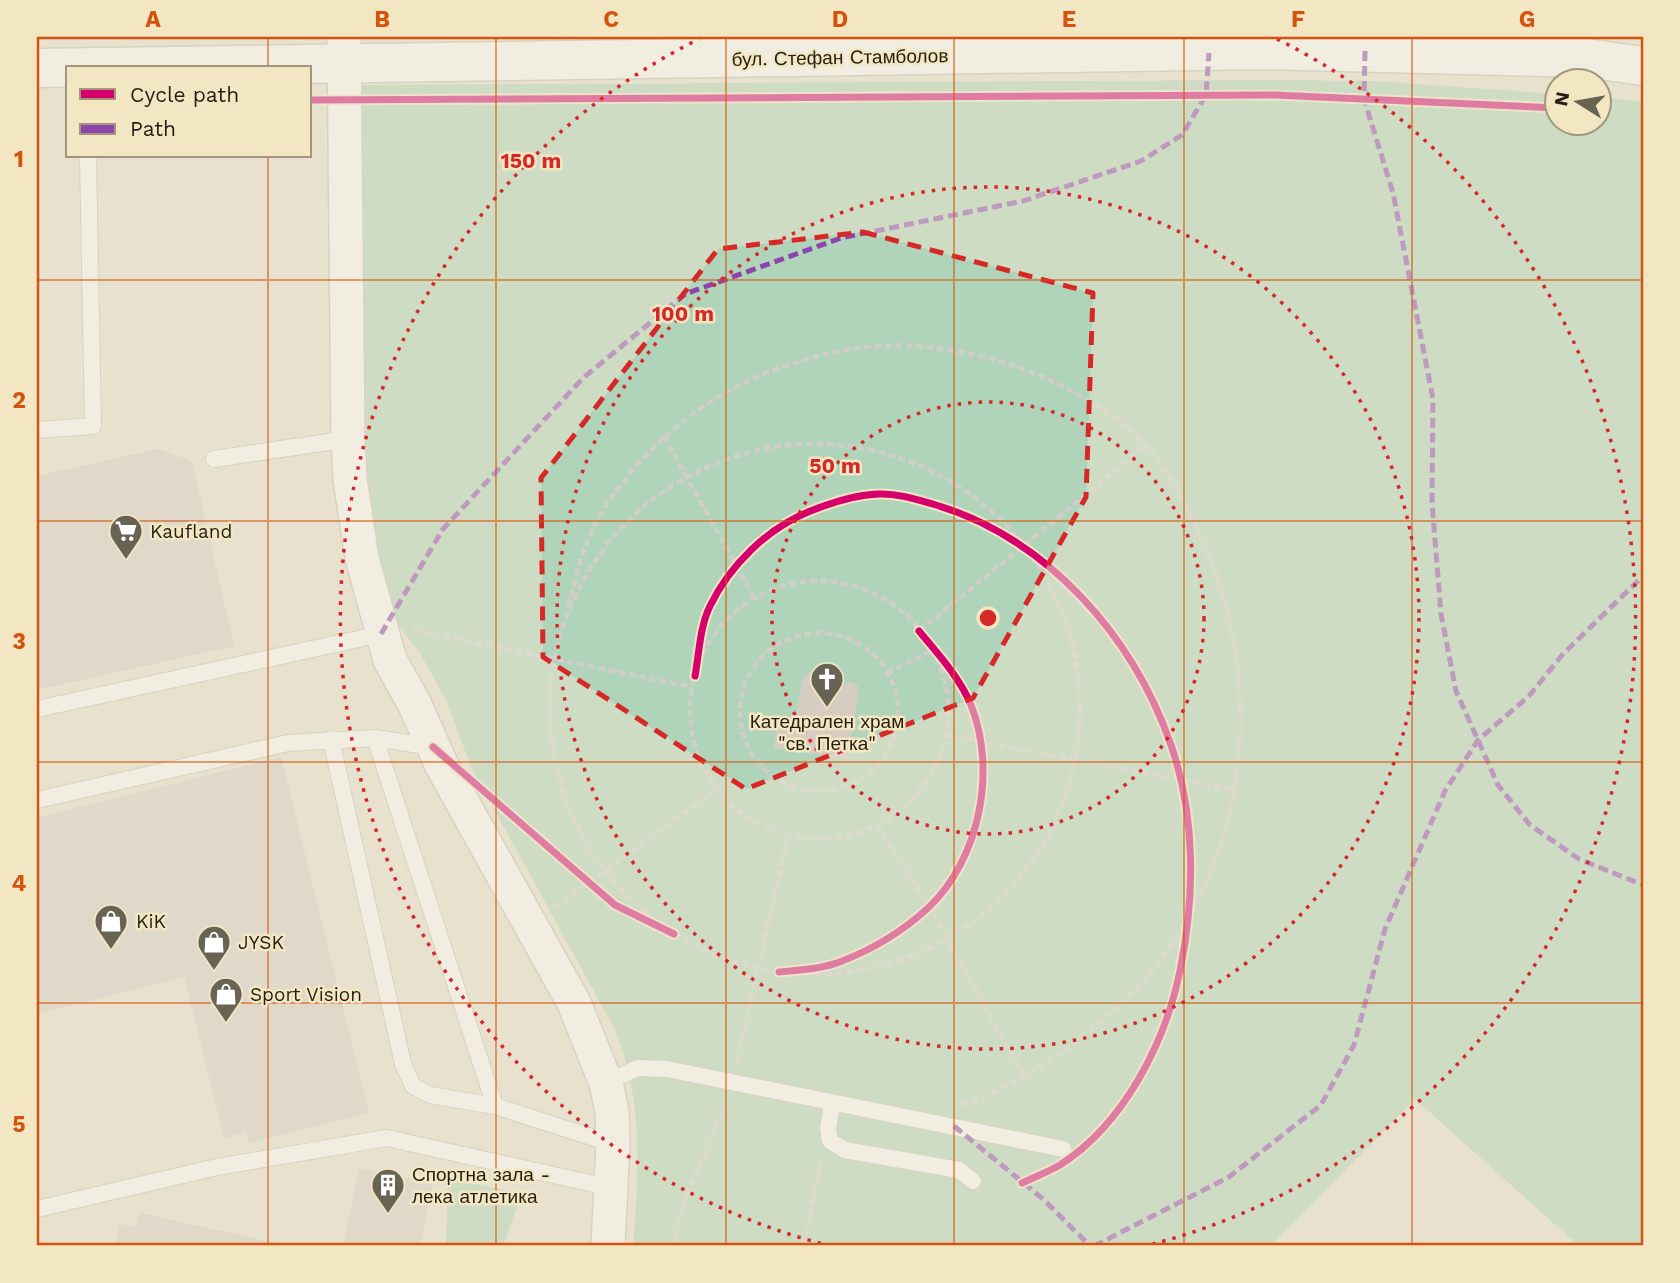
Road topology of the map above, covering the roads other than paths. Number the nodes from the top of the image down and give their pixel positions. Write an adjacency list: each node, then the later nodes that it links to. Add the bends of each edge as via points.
1 (1266, 43): 2 (main road, бул. Стефан Стамболов); 4 (main road, бул. Стефан Стамболов, via 1586,58)
2 (344, 51): 3 (main road, бул. Стефан Стамболов); 9 (street)
3 (115, 66)
4 (1643, 66)
5 (37, 68): 6 (main road, бул. Стефан Стамболов)
6 (66, 68)
7 (88, 158): 8 (lane, via 93,426)
8 (37, 430)
9 (348, 439): 10 (lane); 11 (street, via 362,558)
10 (214, 459)
11 (381, 634): 12 (lane); 15 (street)
12 (37, 709)
13 (375, 738): 14 (lane); 15 (lane); 19 (lane)
14 (331, 739): 16 (lane, via 288,743); 19 (lane, via 403,1064 413,1086 430,1095)
15 (433, 747): 17 (street, via 574,1003)
16 (37, 800)
17 (606, 1083): 18 (lane, via 637,1068 682,1072); 20 (street)
18 (832, 1103): 21 (lane); 22 (lane, via 830,1141 845,1150 959,1170)
19 (495, 1106): 20 (lane)
20 (613, 1144): 23 (street)
21 (1063, 1149)
22 (973, 1181)
23 (612, 1188): 24 (lane, via 387,1138 217,1167); 25 (street)
24 (37, 1209)
25 (608, 1246)

